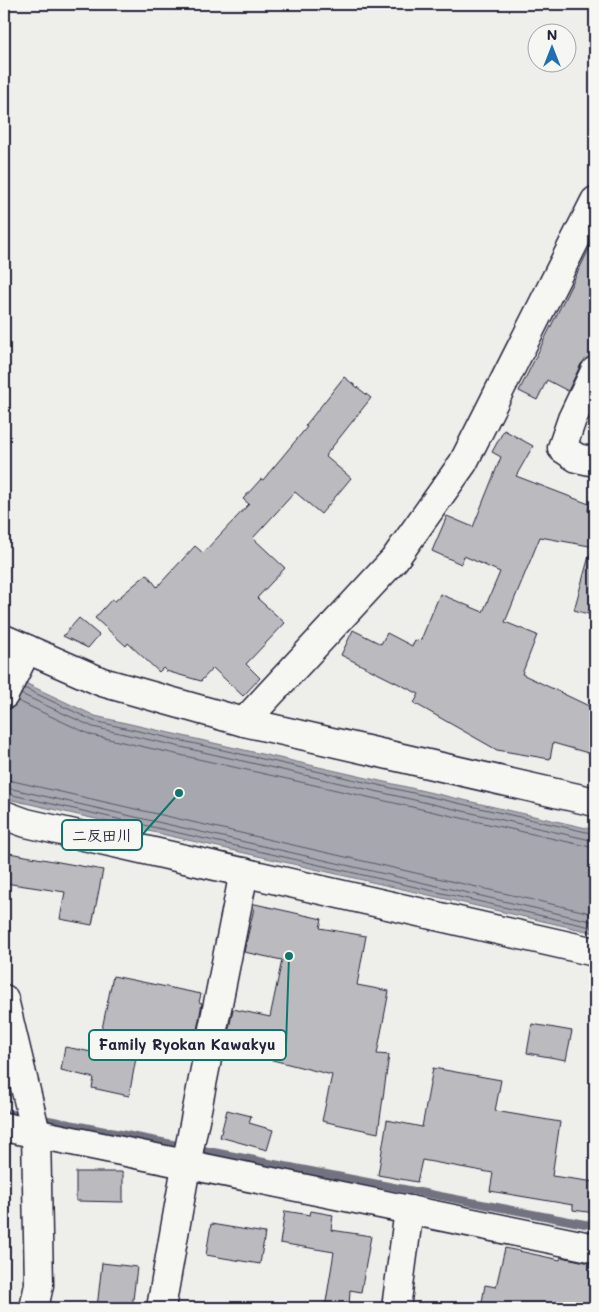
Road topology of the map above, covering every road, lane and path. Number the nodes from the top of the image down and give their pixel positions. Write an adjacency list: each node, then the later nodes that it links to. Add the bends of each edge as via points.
1 (595, 200): 6 (street, via 463,463 394,560)
2 (595, 371): 3 (street, via 562,448 577,458)
3 (595, 462)
4 (15, 644): 5 (street); 6 (street, via 102,682)
5 (4, 695)
6 (244, 722): 7 (street)
7 (595, 802)
8 (4, 815): 9 (street, via 26,823)
9 (244, 872): 10 (street); 14 (street)
10 (595, 952)
11 (4, 999): 12 (street)
12 (33, 1120): 13 (street); 14 (street); 17 (street, via 39,1285)
13 (4, 1127)
14 (188, 1153): 15 (street); 18 (street)
15 (409, 1210): 16 (street); 19 (street)
16 (595, 1248)
17 (34, 1308)
18 (161, 1308)
19 (396, 1308)

